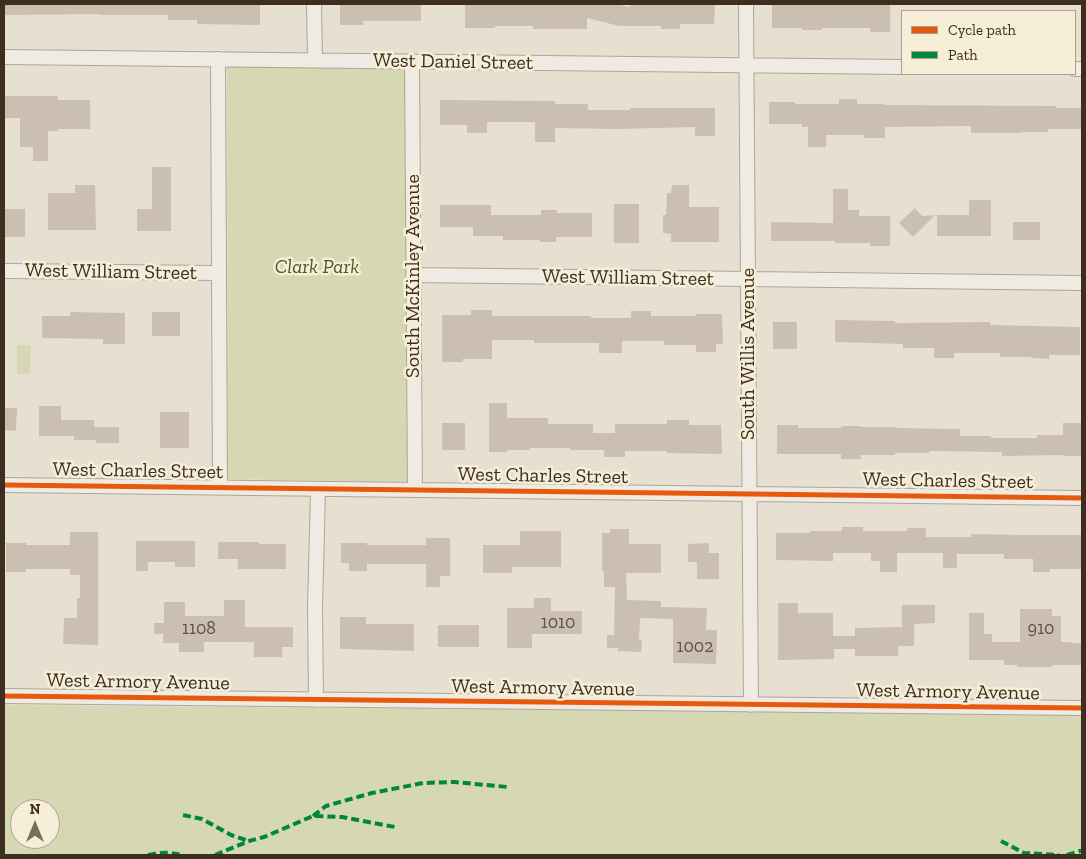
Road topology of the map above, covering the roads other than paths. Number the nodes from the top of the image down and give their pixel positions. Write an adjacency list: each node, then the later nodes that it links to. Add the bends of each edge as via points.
1 (314, 4): 5 (street)
2 (746, 4): 7 (street, South Willis Avenue)
3 (4, 57): 4 (street, West Daniel Street)
4 (218, 60): 5 (street, West Daniel Street); 10 (street)
5 (314, 60): 6 (street, West Daniel Street)
6 (412, 62): 7 (street, West Daniel Street); 11 (street, South McKinley Avenue)
7 (747, 65): 8 (street, West Daniel Street); 12 (street, South Willis Avenue)
8 (901, 67)
9 (4, 271): 10 (street, West William Street)
10 (218, 273): 15 (street)
11 (413, 275): 12 (street, West William Street); 17 (street, South McKinley Avenue)
12 (747, 279): 13 (street, West William Street); 18 (street, South Willis Avenue)
13 (1082, 283)
14 (4, 485): 15 (street, West Charles Street)
15 (220, 488): 16 (street, West Charles Street)
16 (318, 489): 17 (street, West Charles Street); 21 (street)
17 (415, 490): 18 (street, West Charles Street)
18 (749, 494): 19 (street, West Charles Street); 22 (street, South Willis Avenue)
19 (1082, 498)
20 (4, 696): 21 (street, West Armory Avenue)
21 (316, 700): 22 (street, West Armory Avenue)
22 (751, 705): 23 (street, West Armory Avenue)
23 (1082, 708)

